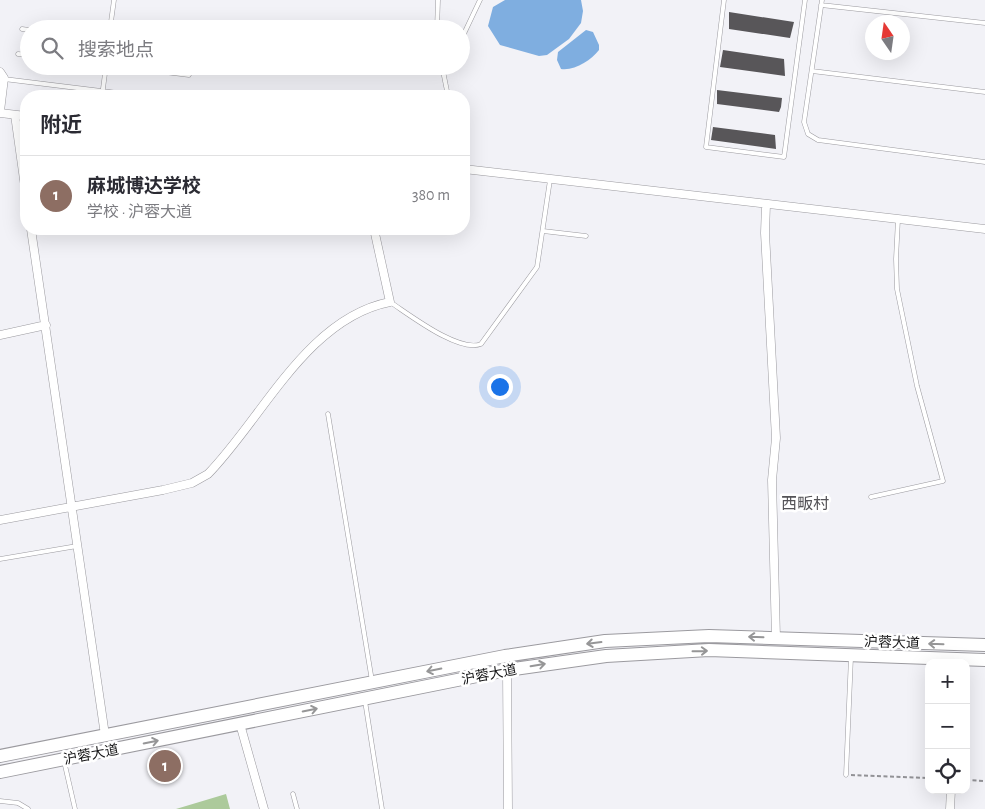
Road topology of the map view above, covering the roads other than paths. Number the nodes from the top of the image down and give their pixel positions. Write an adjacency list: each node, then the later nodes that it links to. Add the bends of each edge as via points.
1 (114, 0): 7 (lane)
2 (438, 0): 8 (lane)
3 (480, 0): 9 (lane)
4 (724, 0): 5 (lane, via 706,147 784,158)
5 (806, 0)
6 (821, 2): 10 (lane); 11 (lane)
7 (111, 20)
8 (437, 20)
9 (470, 21)
10 (985, 23)
11 (812, 71): 18 (lane); 23 (lane, via 804,122 806,131 814,139)
12 (105, 75): 16 (lane)
13 (444, 75): 17 (lane)
14 (2, 76): 15 (lane); 19 (street)
15 (80, 90)
16 (103, 90)
17 (447, 90)
18 (985, 92)
19 (0, 112): 20 (street)
20 (14, 115): 21 (street); 22 (street)
21 (20, 116)
22 (20, 154)
23 (985, 162)
24 (470, 170): 25 (street)
25 (550, 179): 26 (street); 29 (lane)
26 (766, 204): 27 (street); 42 (street, via 764,233 776,438 772,480)
27 (898, 219): 28 (street); 37 (lane, via 897,289 916,386 943,481)
28 (985, 229)
29 (543, 231): 32 (lane); 33 (lane, via 537,267 478,346 465,346 433,330)
30 (32, 235): 34 (street)
31 (375, 235): 33 (street)
32 (586, 236)
33 (390, 302): 38 (street, via 347,321 303,355 204,477 164,490)
34 (46, 325): 35 (street); 38 (street)
35 (0, 335)
36 (328, 414): 49 (lane)
37 (871, 497)
38 (72, 508): 39 (street); 40 (street)
39 (0, 520)
40 (78, 546): 41 (lane); 52 (street)
41 (0, 559)
42 (776, 638): 43 (main road, 沪蓉大道, one-way to 42); 49 (main road, 沪蓉大道, one-way to 49, via 709,636 605,641 538,650)
43 (985, 645)
44 (851, 655): 45 (main road, 沪蓉大道); 48 (main road, 沪蓉大道, one-way to 44, via 606,656 675,651); 56 (lane)
45 (925, 659)
46 (985, 660): 47 (main road, 沪蓉大道)
47 (970, 661)
48 (508, 670): 50 (main road, 沪蓉大道); 65 (street)
49 (372, 682): 52 (main road, 沪蓉大道)
50 (364, 699): 51 (main road, 沪蓉大道, one-way to 50); 64 (lane)
51 (240, 724): 54 (main road, 沪蓉大道, one-way to 51); 62 (street)
52 (105, 735): 53 (main road, 沪蓉大道)
53 (0, 756)
54 (64, 759): 55 (main road, 沪蓉大道); 61 (lane)
55 (0, 772)
56 (846, 775)
57 (293, 794): 63 (lane)
58 (951, 794): 66 (street)
59 (0, 801): 60 (lane)
60 (28, 809)
61 (75, 809)
62 (264, 809)
63 (297, 809)
64 (382, 809)
65 (508, 809)
66 (950, 809)

